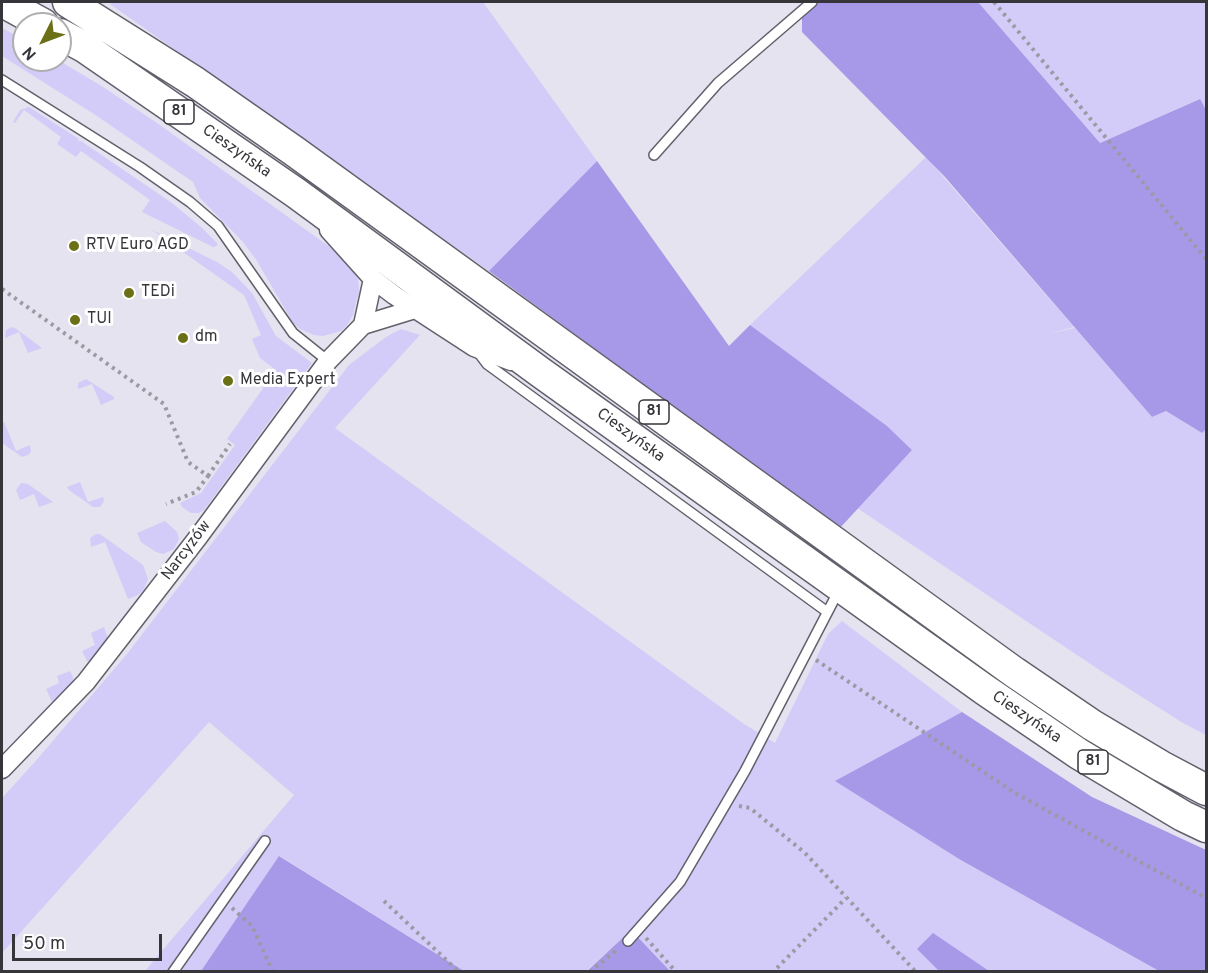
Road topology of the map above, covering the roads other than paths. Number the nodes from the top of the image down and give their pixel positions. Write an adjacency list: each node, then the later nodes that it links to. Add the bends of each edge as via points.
1 (3, 2): 4 (main road)
2 (68, 2): 17 (main road, Cieszyńska / 81, via 186,76 294,151 1014,672 1092,725)
3 (812, 2): 7 (lane, via 717,83)
4 (21, 12)
5 (72, 40): 8 (main road, Cieszyńska / 81)
6 (2, 80): 13 (lane, via 140,166 218,226 293,333)
7 (654, 155)
8 (296, 193): 9 (street); 14 (main road, Cieszyńska / 81)
9 (373, 279): 10 (street); 11 (street)
10 (415, 309): 11 (street, Narcyzów); 12 (street)
11 (363, 325): 13 (street, Narcyzów)
12 (474, 347): 14 (street); 15 (lane, via 487,364)
13 (328, 361): 16 (street, Narcyzów, via 86,682)
14 (540, 372): 15 (main road, Cieszyńska / 81)
15 (833, 599): 18 (main road, Cieszyńska / 81, via 985,690 1079,754); 20 (lane, via 726,804 680,882)
16 (2, 769)
17 (1206, 790)
18 (1206, 827)
19 (264, 841): 21 (lane)
20 (628, 941)
21 (173, 972)

